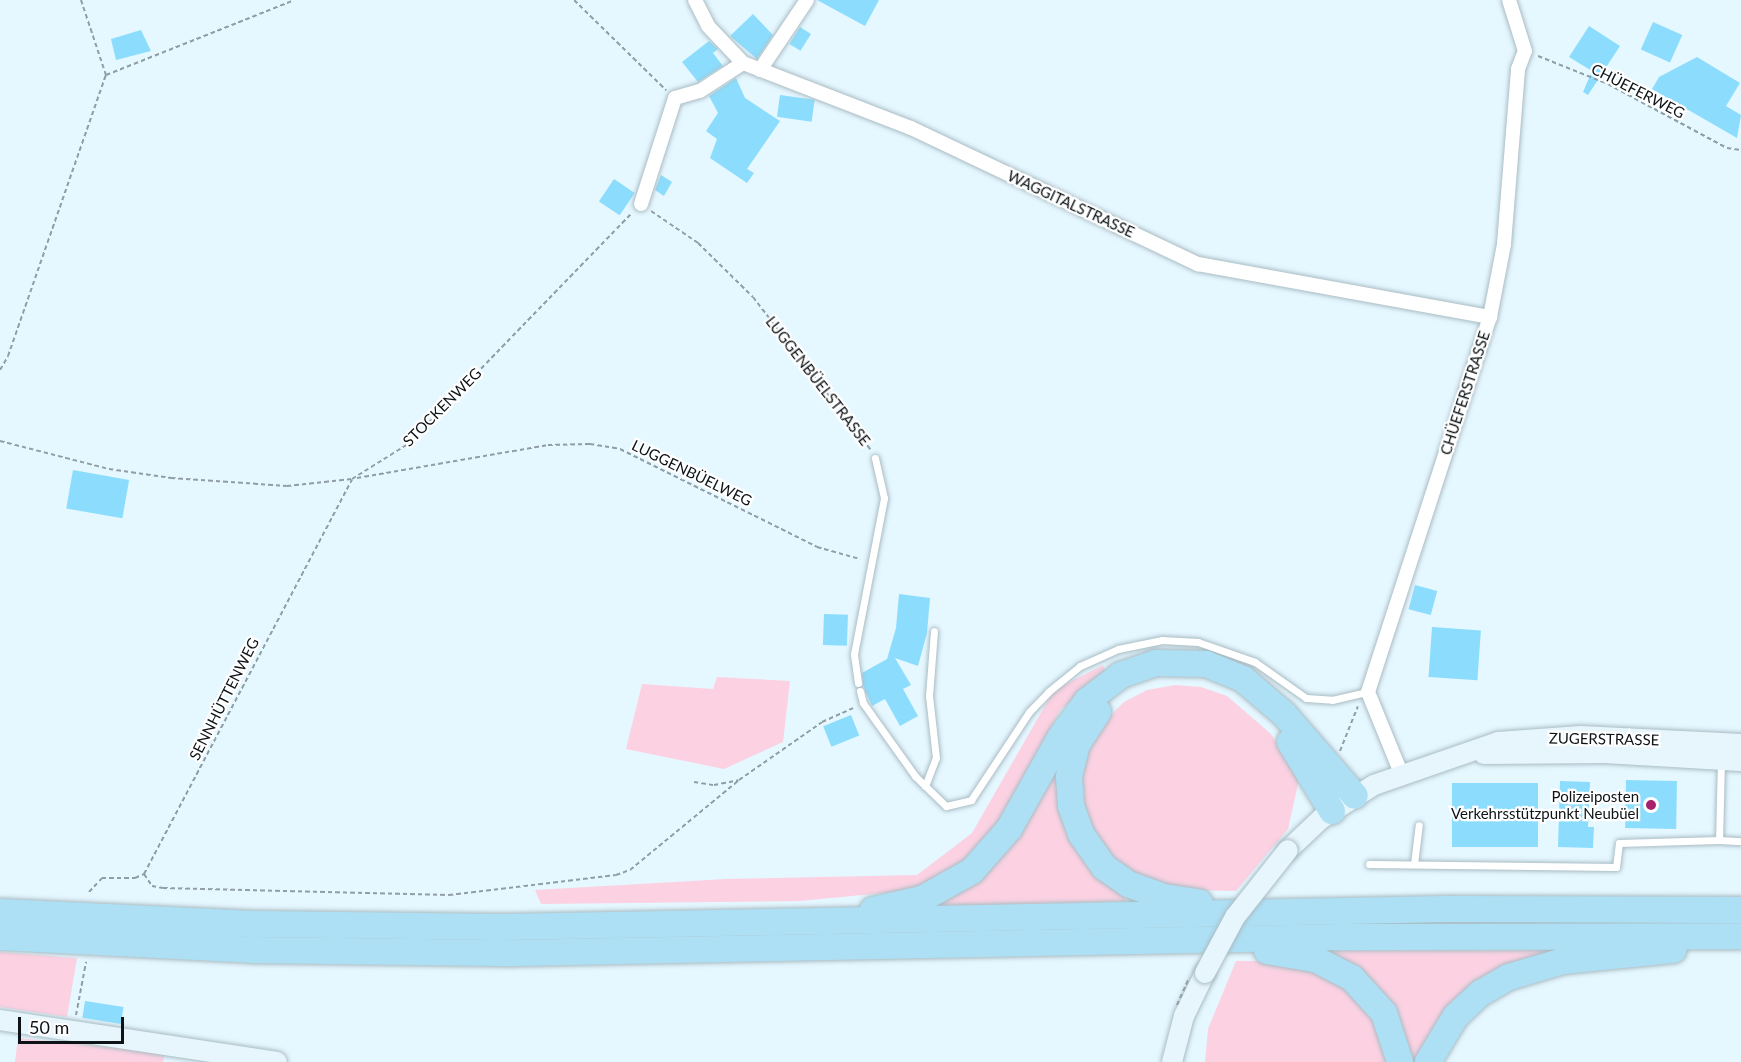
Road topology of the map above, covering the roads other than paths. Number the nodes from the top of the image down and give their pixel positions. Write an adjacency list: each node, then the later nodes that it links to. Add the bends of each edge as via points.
1 (695, 0): 4 (street, WAGGITALSTRASSE, via 708,26)
2 (807, 0): 5 (street)
3 (1509, 0): 7 (street, CHÜEFERSTRASSE, via 1525,51 1518,69 1504,244)
4 (743, 63): 5 (street, WAGGITALSTRASSE); 6 (street, via 700,91 675,98)
5 (760, 70): 7 (street, WAGGITALSTRASSE, via 911,128 1198,264)
6 (641, 204)
7 (1490, 316): 12 (street, CHÜEFERSTRASSE)
8 (875, 458): 10 (lane, LUGGENBÜELSTRASSE, via 884,498 854,654)
9 (934, 632): 16 (lane, via 929,696 936,758)
10 (858, 683)
11 (860, 691): 16 (lane, via 862,704)
12 (1368, 692): 15 (street); 16 (lane, via 1332,700 1306,698 1255,662 1198,642 1162,640 1118,649 1080,666 1048,692 1029,712 971,800 946,806)
13 (1728, 749): 14 (main road, ZUGERSTRASSE); 15 (main road, ZUGERSTRASSE, via 1470,753); 20 (lane)
14 (1741, 761)
15 (1401, 773): 17 (main road, ZUGERSTRASSE)
16 (925, 786)
17 (1355, 796): 18 (main road, ZUGERSTRASSE); 27 (highway, via 1284,714 1243,679 1196,662 1156,663 1113,680 1087,701 1060,738 1009,829 988,856 964,877 931,896 901,905)
18 (1332, 811): 26 (highway, via 1306,764 1271,720 1244,697 1213,681 1176,676 1140,683 1109,701 1086,728 1072,760 1070,797 1081,834 1104,867 1133,886 1164,897); 32 (main road, ZUGERSTRASSE, bridge, via 1288,850 1235,917)
19 (1419, 825): 23 (lane)
20 (1719, 840): 21 (lane); 23 (lane, via 1619,843 1616,867)
21 (1741, 841)
22 (1369, 864): 23 (lane)
23 (1414, 864)
24 (1741, 910): 26 (highway)
25 (0, 912): 27 (highway, via 360,926)
26 (1275, 912): 27 (highway)
27 (786, 924)
28 (1741, 936): 30 (highway, via 1465,935)
29 (0, 937): 30 (highway, via 231,949 430,953)
30 (1064, 944): 37 (highway, via 1112,953 1266,951 1315,959 1343,972 1371,997 1391,1029)
31 (1741, 944): 38 (highway, via 1584,957 1526,970 1490,987 1463,1008)
32 (1193, 1005): 35 (main road, ZUGERSTRASSE, via 1181,1023); 36 (main road, ZUGERSTRASSE)
33 (0, 1020): 34 (main road)
34 (277, 1062)
35 (1172, 1062)
36 (1184, 1062)
37 (1400, 1062)
38 (1428, 1062)

